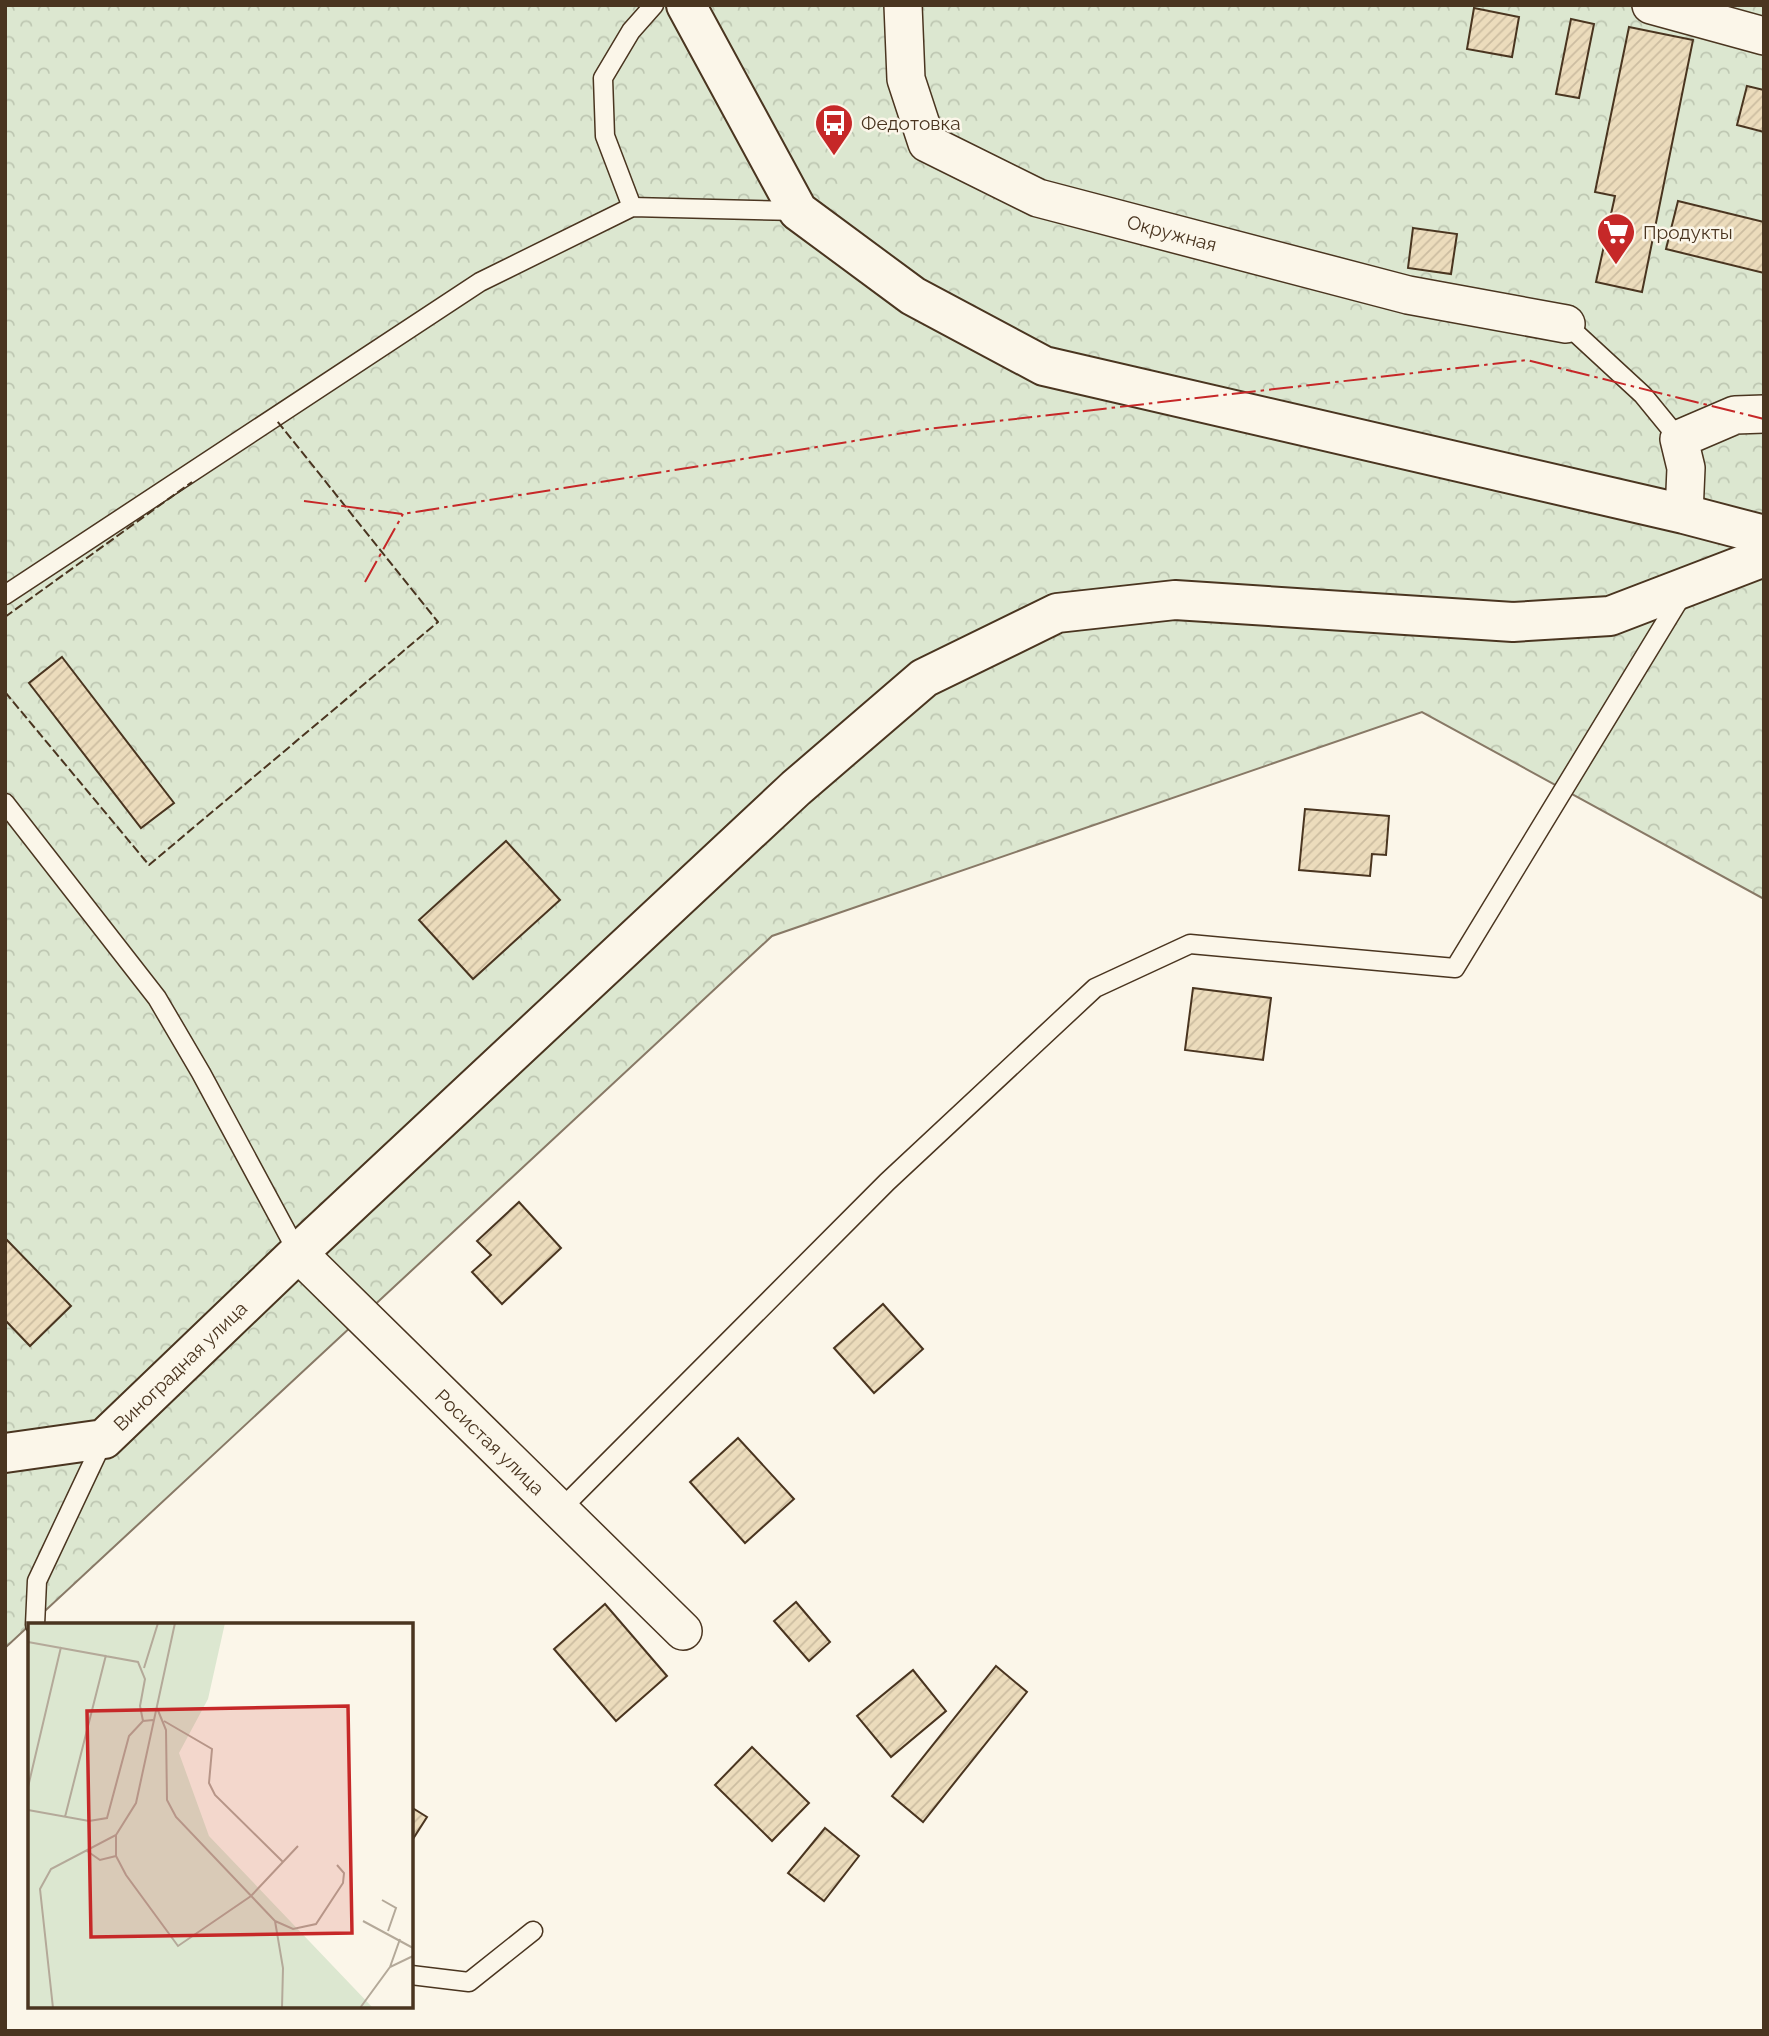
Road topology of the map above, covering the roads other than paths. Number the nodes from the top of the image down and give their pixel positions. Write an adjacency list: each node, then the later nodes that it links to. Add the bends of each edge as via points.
1 (654, 5): 6 (lane, via 631,31 603,78 605,136)
2 (686, 5): 7 (street)
3 (904, 5): 8 (street, Окружная, via 906,79 927,143 1038,198 1408,295)
4 (1651, 5): 5 (street)
5 (1764, 36)
6 (632, 206): 7 (lane); 15 (lane, via 480,282)
7 (798, 211): 11 (street, via 913,296 1044,366)
8 (1566, 324): 10 (lane, via 1643,395)
9 (1764, 414): 10 (street, via 1735,415)
10 (1679, 439): 11 (street, via 1686,468)
11 (1684, 514): 12 (street)
12 (1764, 535)
13 (1764, 556): 14 (street, Виноградная улица)
14 (1687, 586): 17 (street, Виноградная улица, via 1610,616 1513,622 1175,600 1058,613 1045,619 914,686 796,788); 20 (lane, via 1455,968 1190,944 1095,988 887,1182)
15 (5, 595)
16 (5, 803): 17 (lane, via 157,998)
17 (298, 1253): 18 (street, Виноградная улица); 20 (street, Росистая улица)
18 (104, 1439): 19 (street, Виноградная улица); 21 (lane, via 37,1581)
19 (5, 1453)
20 (560, 1510): 22 (street, Росистая улица)
21 (34, 1623)
22 (683, 1630)
23 (533, 1931): 24 (lane, via 469,1982)
24 (413, 1975)

